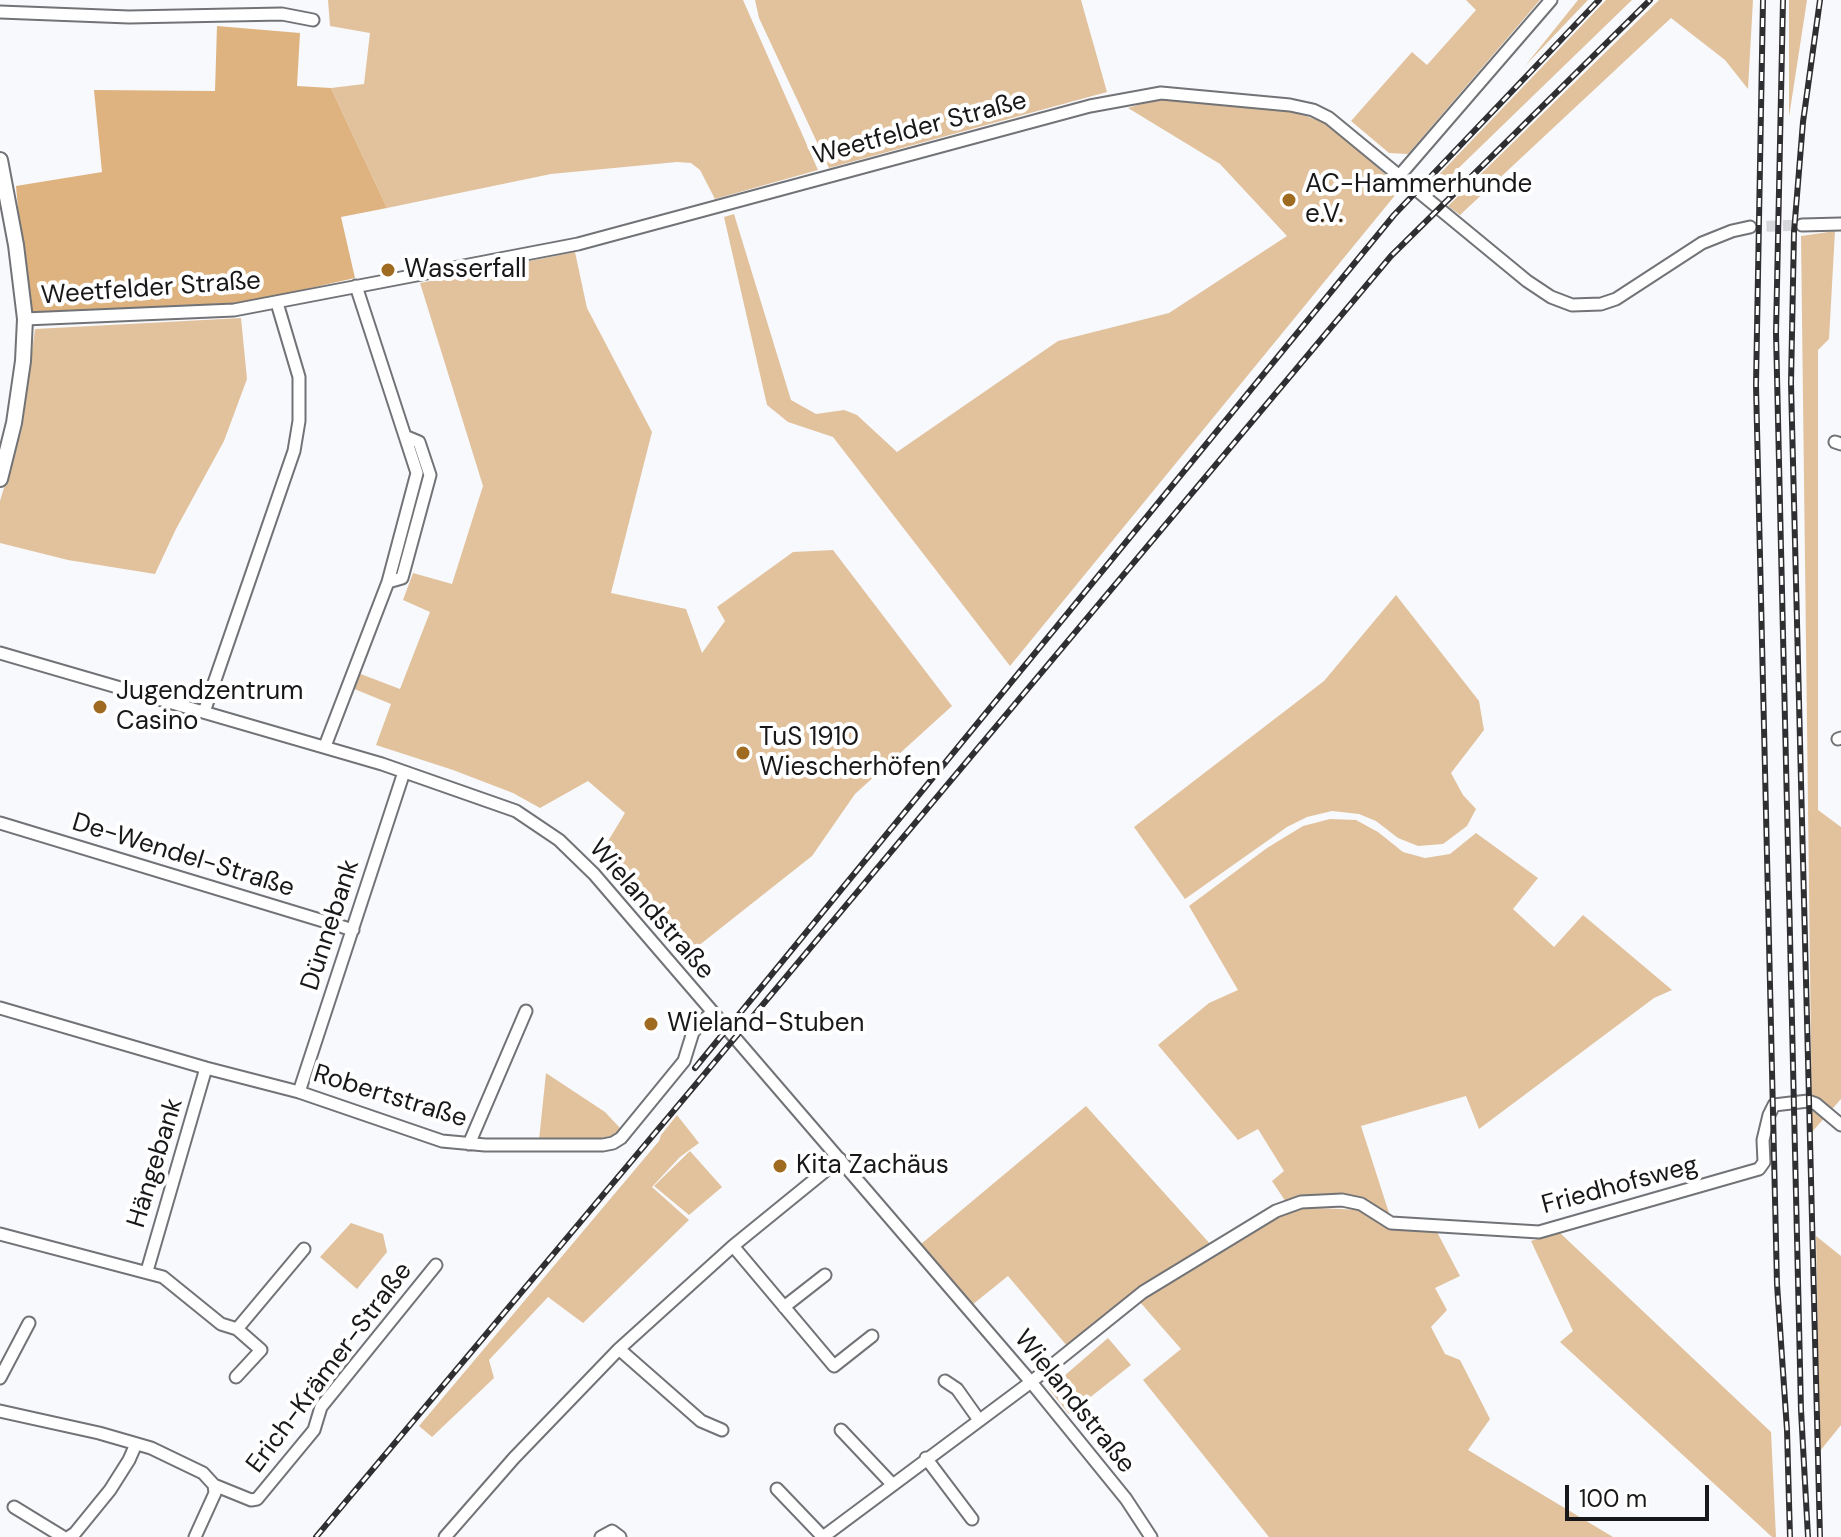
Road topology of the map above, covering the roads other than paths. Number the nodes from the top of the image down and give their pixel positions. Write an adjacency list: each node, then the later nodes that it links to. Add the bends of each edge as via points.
1 (1551, 0): 5 (street)
2 (0, 12): 3 (street, via 129,17 282,14)
3 (313, 20)
4 (0, 160): 11 (main road)
5 (1400, 175): 8 (street, Weetfelder Straße, via 1541,291 1572,305 1616,299 1702,243); 9 (street, Weetfelder Straße, via 1313,110 1161,93 1090,106 578,244)
6 (1841, 224): 7 (street)
7 (1802, 225)
8 (1750, 227)
9 (356, 286): 10 (street, Weetfelder Straße); 15 (street, via 417,473 415,507)
10 (277, 303): 11 (street, Weetfelder Straße, via 234,310); 14 (street, via 299,377 299,421 291,459)
11 (25, 319): 12 (main road, via 14,423)
12 (0, 479)
13 (0, 653): 14 (street, Wielandstraße)
14 (204, 712): 15 (street, Wielandstraße)
15 (325, 746): 16 (street, Wielandstraße)
16 (404, 772): 18 (street, Dünnebank); 21 (street, Wielandstraße, via 516,811 559,840)
17 (0, 823): 18 (street, De-Wendel-Straße)
18 (353, 930): 23 (street, Dünnebank)
19 (0, 1008): 22 (street, Robertstraße)
20 (526, 1011): 25 (street)
21 (711, 1013): 25 (street, Robertstraße, via 693,1032 684,1061 613,1143); 26 (street, Wielandstraße)
22 (206, 1068): 23 (street, Robertstraße); 31 (street, Hängebank)
23 (299, 1092): 25 (street, Robertstraße, via 424,1135)
24 (1839, 1123): 41 (street, Friedhofsweg, via 1808,1101 1774,1105 1759,1169 1539,1232 1391,1223 1361,1204 1301,1202 1276,1211 1143,1292)
25 (469, 1144)
26 (840, 1159): 28 (street); 41 (street, Wielandstraße)
27 (0, 1234): 31 (street)
28 (733, 1246): 33 (street); 37 (street)
29 (304, 1249): 35 (street)
30 (436, 1265): 49 (street, Erich-Krämer-Straße, via 321,1407 314,1430 257,1499)
31 (147, 1271): 35 (street, via 163,1277 221,1324)
32 (825, 1275): 33 (street)
33 (784, 1307): 36 (street, via 834,1366)
34 (29, 1323): 39 (street)
35 (237, 1329): 38 (street, via 261,1350)
36 (872, 1336)
37 (619, 1349): 44 (street, via 701,1421); 57 (street)
38 (236, 1377)
39 (0, 1378)
40 (945, 1381): 43 (street)
41 (1031, 1382): 43 (street); 62 (street, Wielandstraße)
42 (0, 1411): 46 (street)
43 (979, 1420): 47 (street)
44 (722, 1430)
45 (841, 1430): 48 (street)
46 (136, 1444): 49 (street, via 203,1473); 55 (street, via 110,1490)
47 (926, 1458): 48 (street); 52 (street)
48 (892, 1484): 53 (street)
49 (214, 1485): 56 (street)
50 (777, 1489): 60 (street)
51 (14, 1507): 54 (street)
52 (972, 1519)
53 (836, 1526): 60 (street); 61 (street)
54 (63, 1537)
55 (69, 1537)
56 (195, 1537)
57 (445, 1537)
58 (601, 1537): 59 (street, via 612,1531)
59 (620, 1537)
60 (823, 1537)
61 (845, 1537)
62 (1151, 1537)

